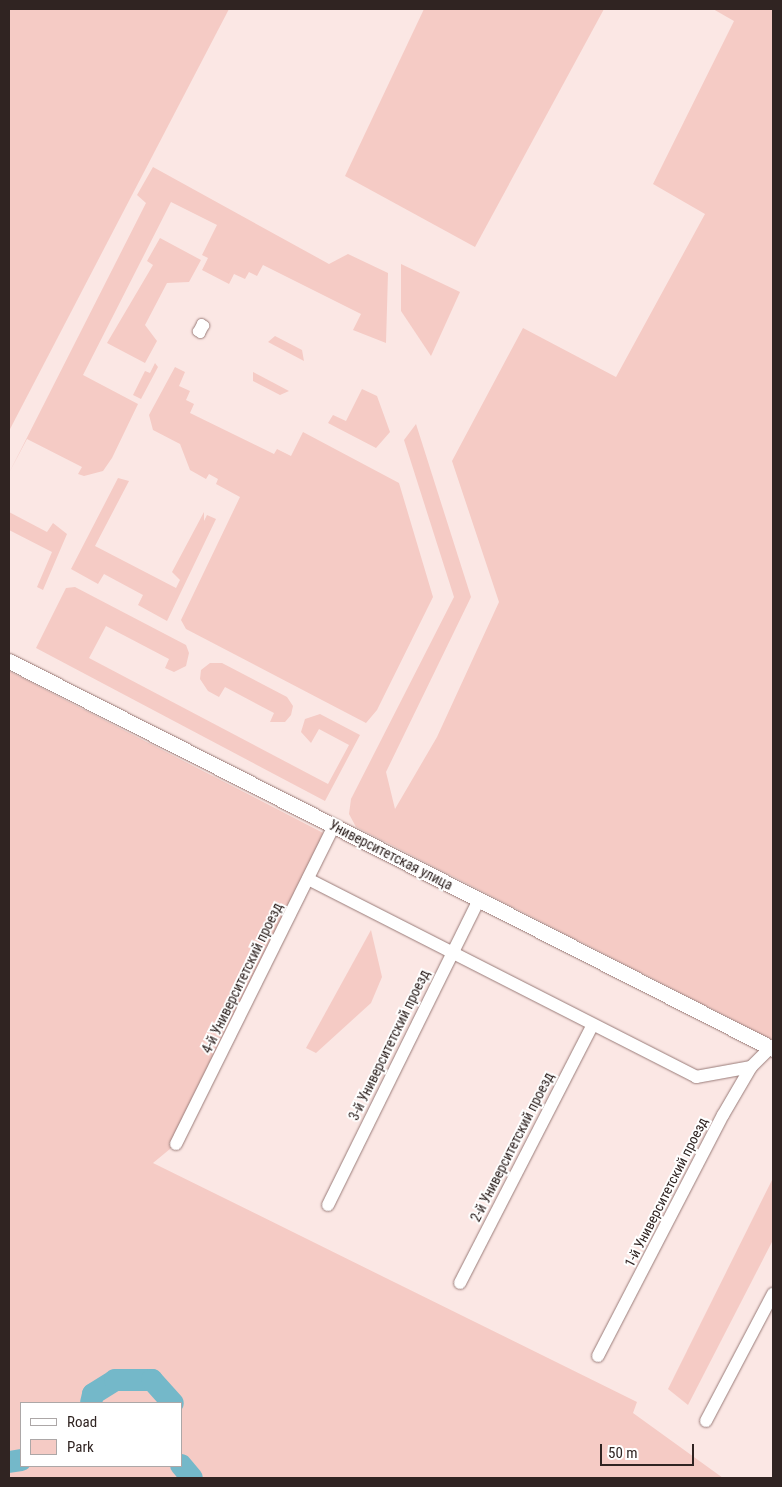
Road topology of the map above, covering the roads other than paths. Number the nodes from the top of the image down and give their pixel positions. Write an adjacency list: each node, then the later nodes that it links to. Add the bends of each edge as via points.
1 (9, 661): 2 (street, Университетская улица)
2 (334, 826): 3 (street, 4-й Университетский проезд); 4 (street, Университетская улица)
3 (308, 879): 5 (street); 9 (street, 4-й Университетский проезд)
4 (479, 900): 5 (street, 3-й Университетский проезд); 7 (street, Университетская улица)
5 (453, 950): 6 (street); 10 (street, 3-й Университетский проезд)
6 (592, 1026): 8 (street, via 696,1077); 11 (street, 2-й Университетский проезд)
7 (772, 1049): 8 (street, 1-й Университетский проезд)
8 (751, 1067): 13 (street, 1-й Университетский проезд)
9 (176, 1144)
10 (328, 1205)
11 (460, 1283)
12 (773, 1294): 14 (street)
13 (598, 1356)
14 (706, 1421)

